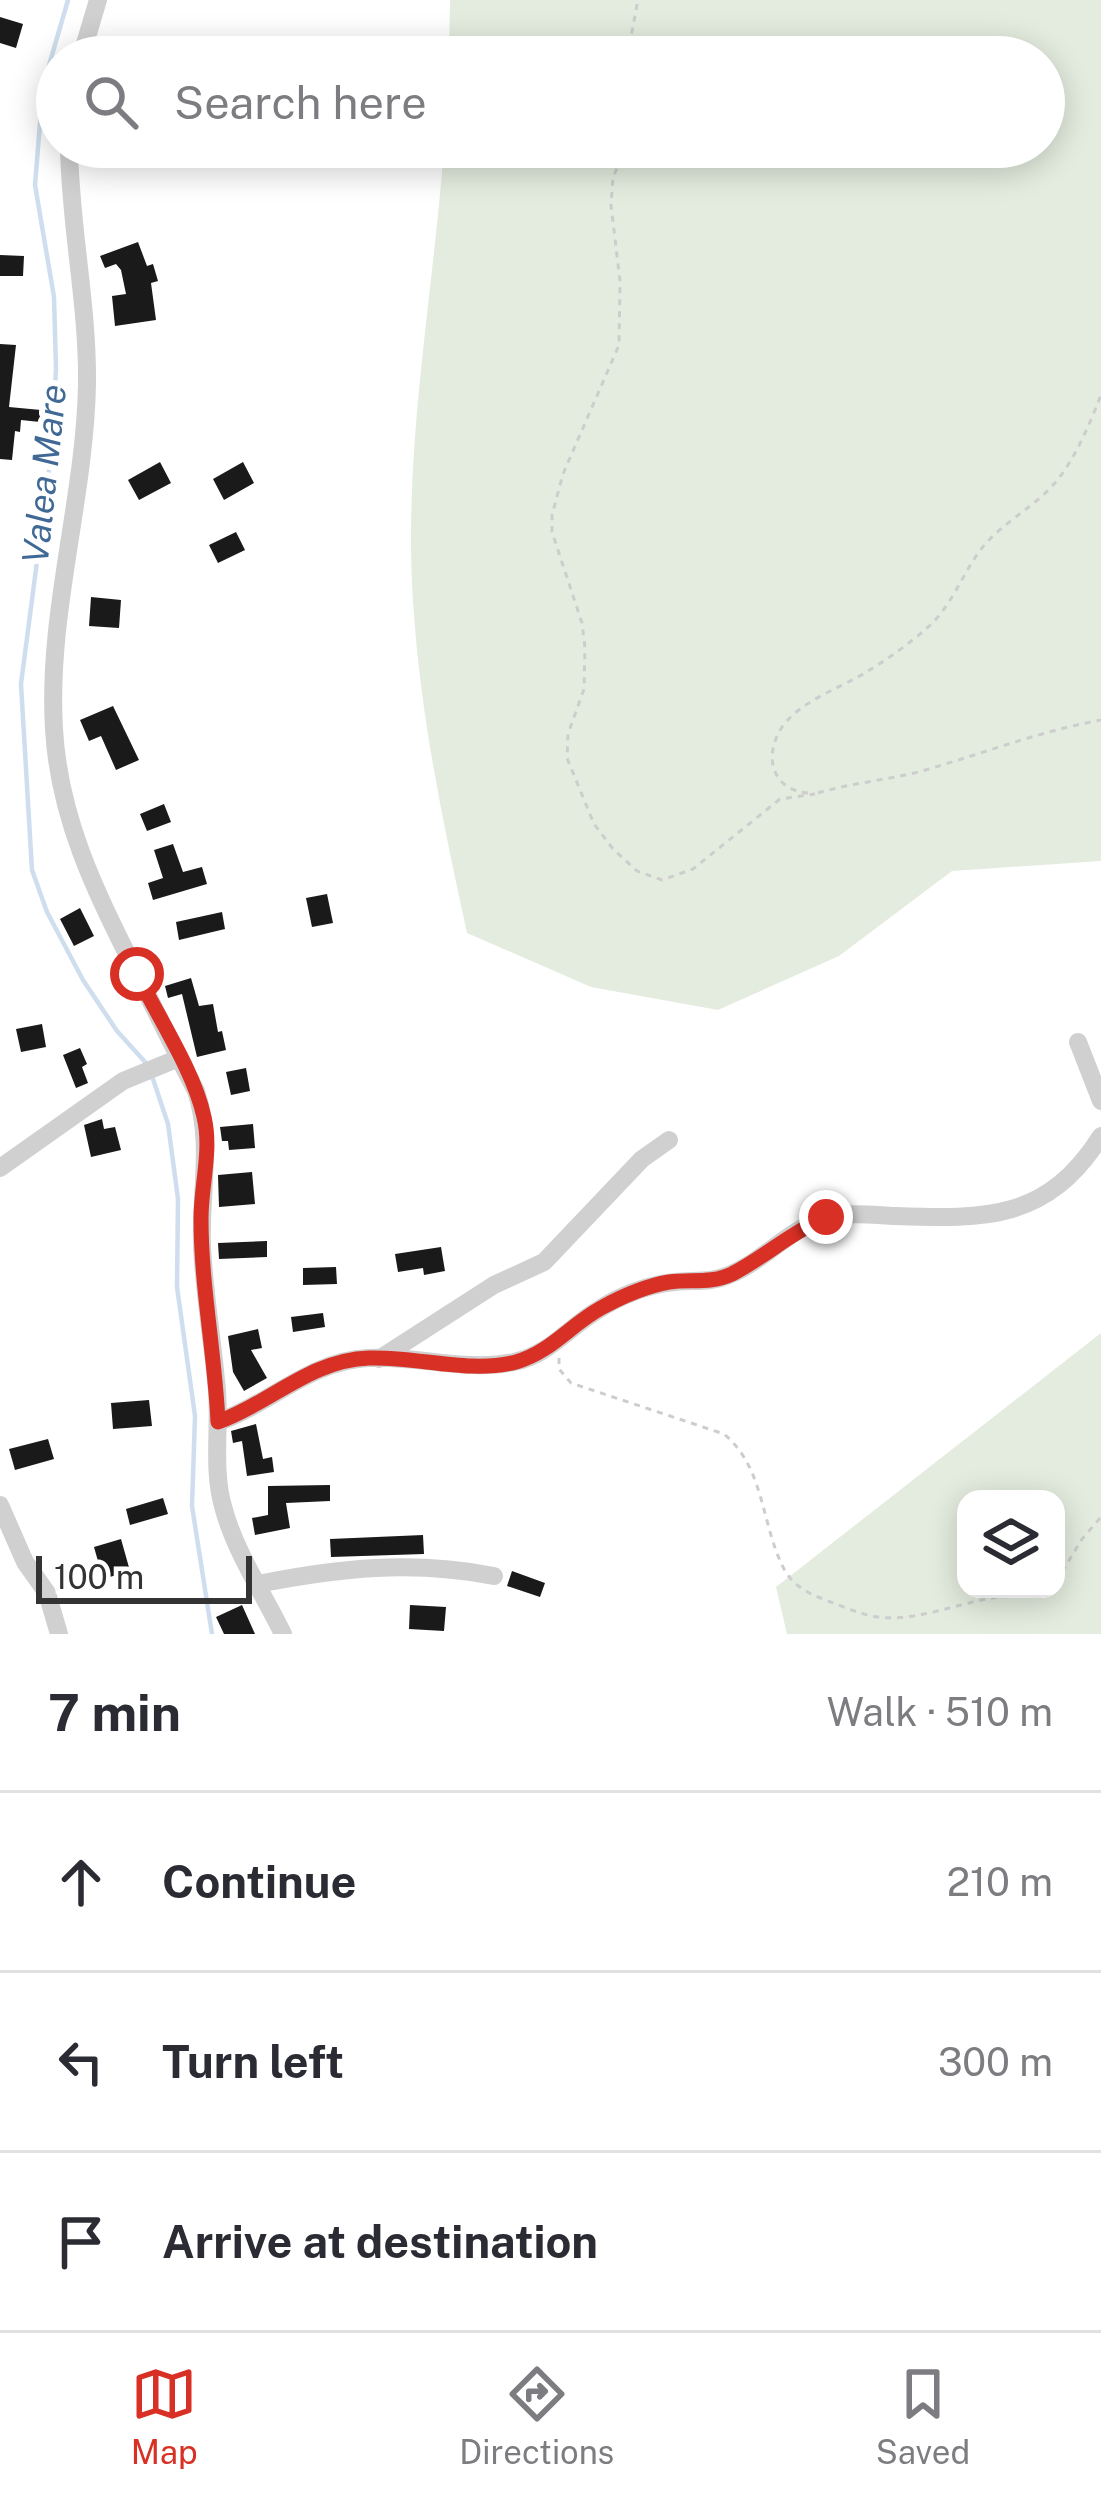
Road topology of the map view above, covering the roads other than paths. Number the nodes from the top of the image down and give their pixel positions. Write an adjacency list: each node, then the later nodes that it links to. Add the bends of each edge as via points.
1 (98, 0): 2 (street)
2 (87, 36)
3 (71, 168): 5 (street, via 87,382 54,729 72,836)
4 (1078, 1042): 6 (street)
5 (179, 1058): 9 (street, via 123,1081); 11 (street, via 205,1119 202,1253)
6 (1101, 1101)
7 (1101, 1136): 10 (street, via 1066,1179 1026,1207 956,1219 826,1217 732,1274 670,1282 596,1310 559,1343 514,1362)
8 (670, 1140): 10 (street, via 544,1262)
9 (0, 1168)
10 (379, 1359): 11 (street, via 323,1366)
11 (218, 1422): 14 (street, via 223,1508)
12 (0, 1505): 15 (street, via 47,1593)
13 (494, 1576): 14 (street, via 396,1564)
14 (258, 1583): 16 (street)
15 (58, 1634)
16 (283, 1634)

